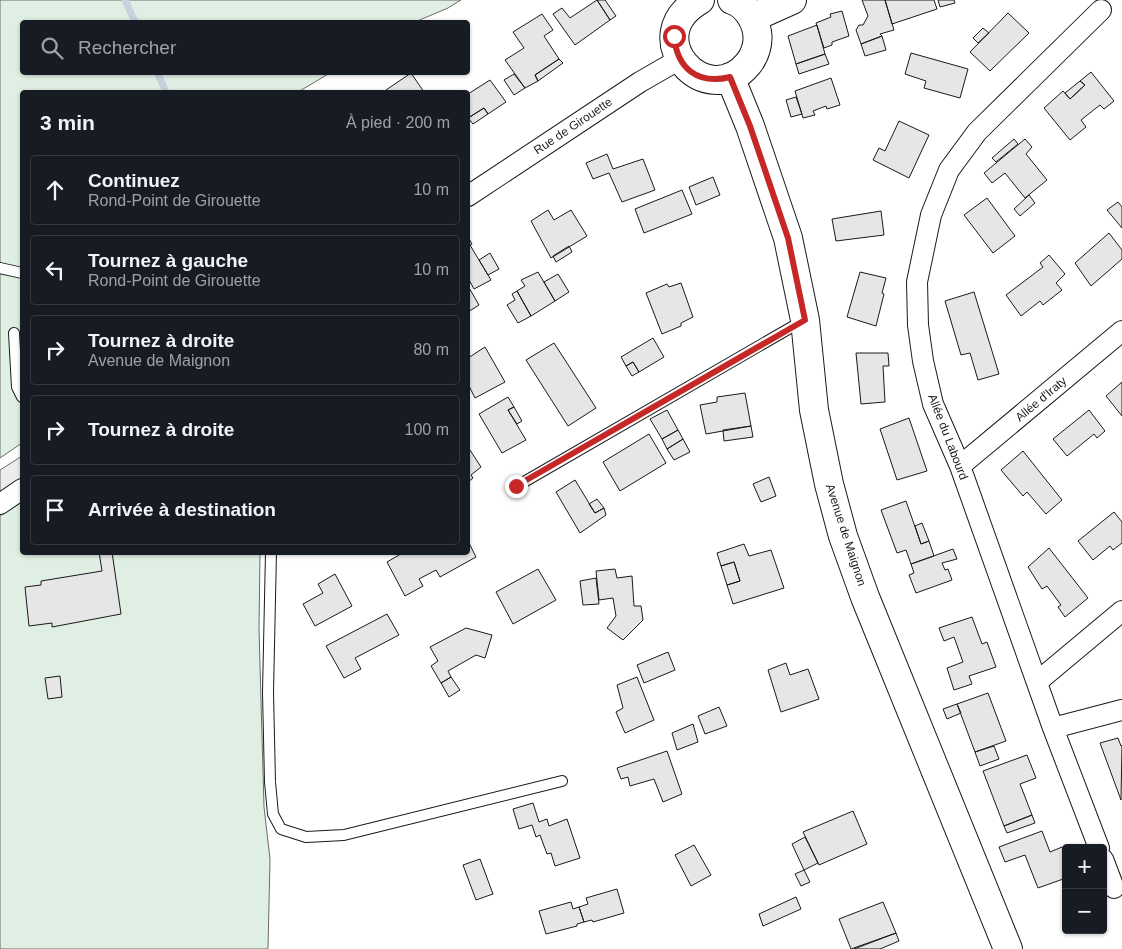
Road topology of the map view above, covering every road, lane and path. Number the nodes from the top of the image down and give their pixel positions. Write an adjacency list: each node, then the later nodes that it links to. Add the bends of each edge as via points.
1 (732, 0): 5 (street, via 744,7)
2 (792, 0): 5 (street)
3 (693, 2): 6 (street, via 676,24 675,42)
4 (1102, 10): 15 (street, Allée du Labourd, via 977,132 949,170 931,216 917,282 918,325 933,404)
5 (752, 18): 7 (street, via 757,46 743,70)
6 (680, 59): 7 (street, via 687,69 708,79); 8 (street, Rue de Girouette)
7 (730, 77): 11 (street, Avenue de Maignon, via 788,238)
8 (470, 195)
9 (0, 268): 10 (lane)
10 (20, 273)
11 (805, 320): 16 (lane); 28 (street, Avenue de Maignon, via 814,410 843,536)
12 (1122, 331): 15 (street, Allée d'Iraty)
13 (14, 333): 14 (lane)
14 (20, 385)
15 (960, 466): 21 (street, Allée du Labourd)
16 (516, 486)
17 (20, 490): 18 (street)
18 (0, 504)
19 (271, 555): 24 (lane, via 270,782 273,814 281,829 306,837 344,835)
20 (1122, 611): 21 (street)
21 (1037, 682): 23 (street, Allée du Labourd)
22 (1122, 710): 23 (street)
23 (1054, 728): 25 (street, Allée du Labourd)
24 (562, 781)
25 (1098, 844)
26 (1107, 870): 27 (street)
27 (1114, 888)
28 (1008, 949)

